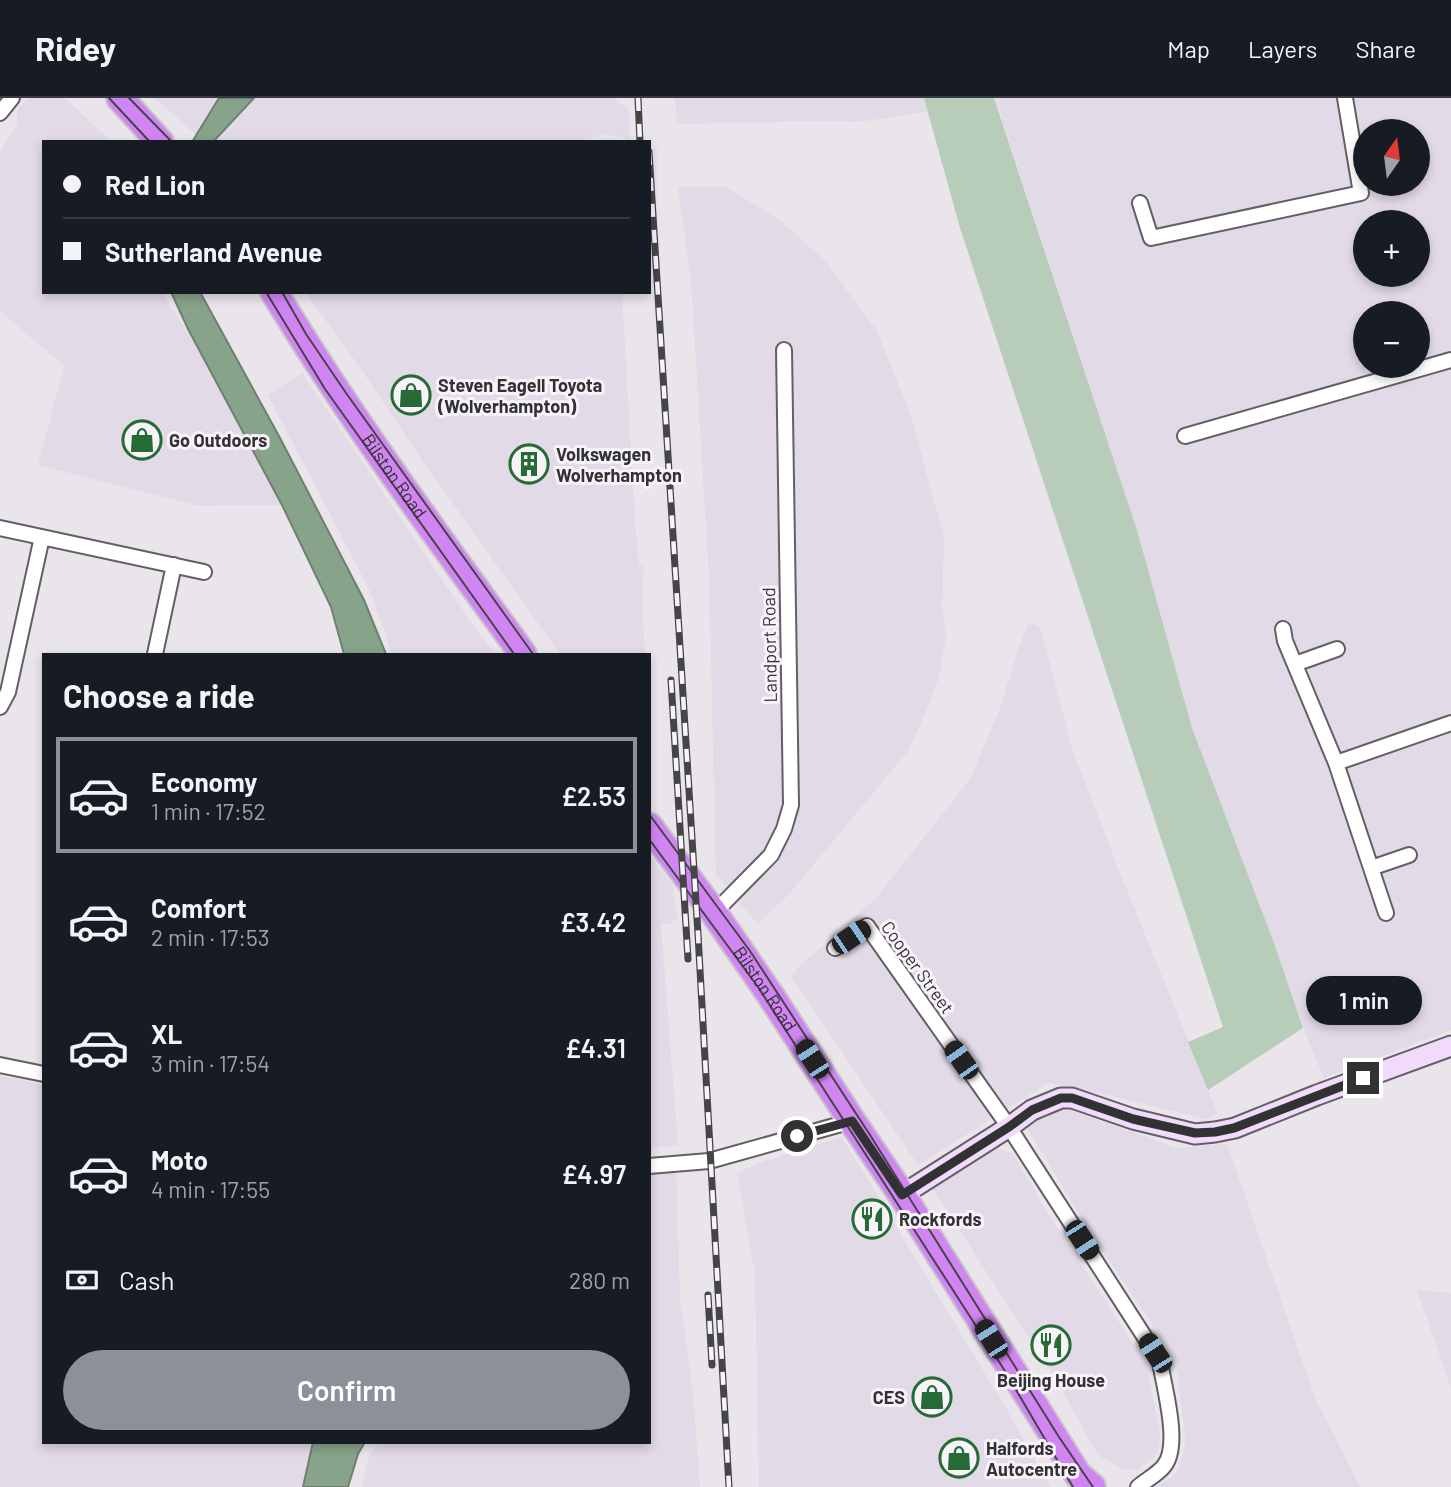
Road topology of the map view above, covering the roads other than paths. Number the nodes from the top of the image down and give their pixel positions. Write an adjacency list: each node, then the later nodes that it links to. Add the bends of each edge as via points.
1 (12, 98): 4 (street)
2 (120, 98): 5 (highway)
3 (1345, 98): 6 (street, via 1361,193 1151,238)
4 (0, 113)
5 (158, 140)
6 (1140, 203)
7 (275, 294): 18 (highway, Bilston Road, via 355,420)
8 (784, 350): 26 (street, Landport Road, via 791,805 771,855)
9 (1451, 360): 10 (street)
10 (1185, 436)
11 (0, 528): 12 (street)
12 (42, 537): 13 (street); 20 (street, via 8,692)
13 (174, 565): 14 (street); 17 (street)
14 (204, 572)
15 (1283, 629): 19 (street)
16 (1337, 649): 19 (street)
17 (155, 653)
18 (522, 653)
19 (1295, 664): 22 (street)
20 (0, 707)
21 (1451, 723): 22 (street)
22 (1336, 763): 25 (street)
23 (651, 829): 26 (highway, Bilston Road)
24 (1409, 855): 25 (street)
25 (1371, 868): 27 (street)
26 (714, 913): 32 (highway, Bilston Road)
27 (1385, 913)
28 (835, 948): 33 (street, Cooper Street, via 867,926)
29 (1451, 1046): 33 (street, via 1215,1132 1195,1133 1133,1119 1072,1098 1032,1110)
30 (0, 1065): 31 (street)
31 (42, 1074)
32 (852, 1121): 34 (street, via 709,1161); 35 (highway, Bilston Road)
33 (1009, 1127): 35 (street); 37 (street, Cooper Street, via 1160,1363 1172,1445 1165,1466)
34 (651, 1166)
35 (902, 1195): 36 (highway, Bilston Road)
36 (1083, 1483)
37 (1138, 1487)

